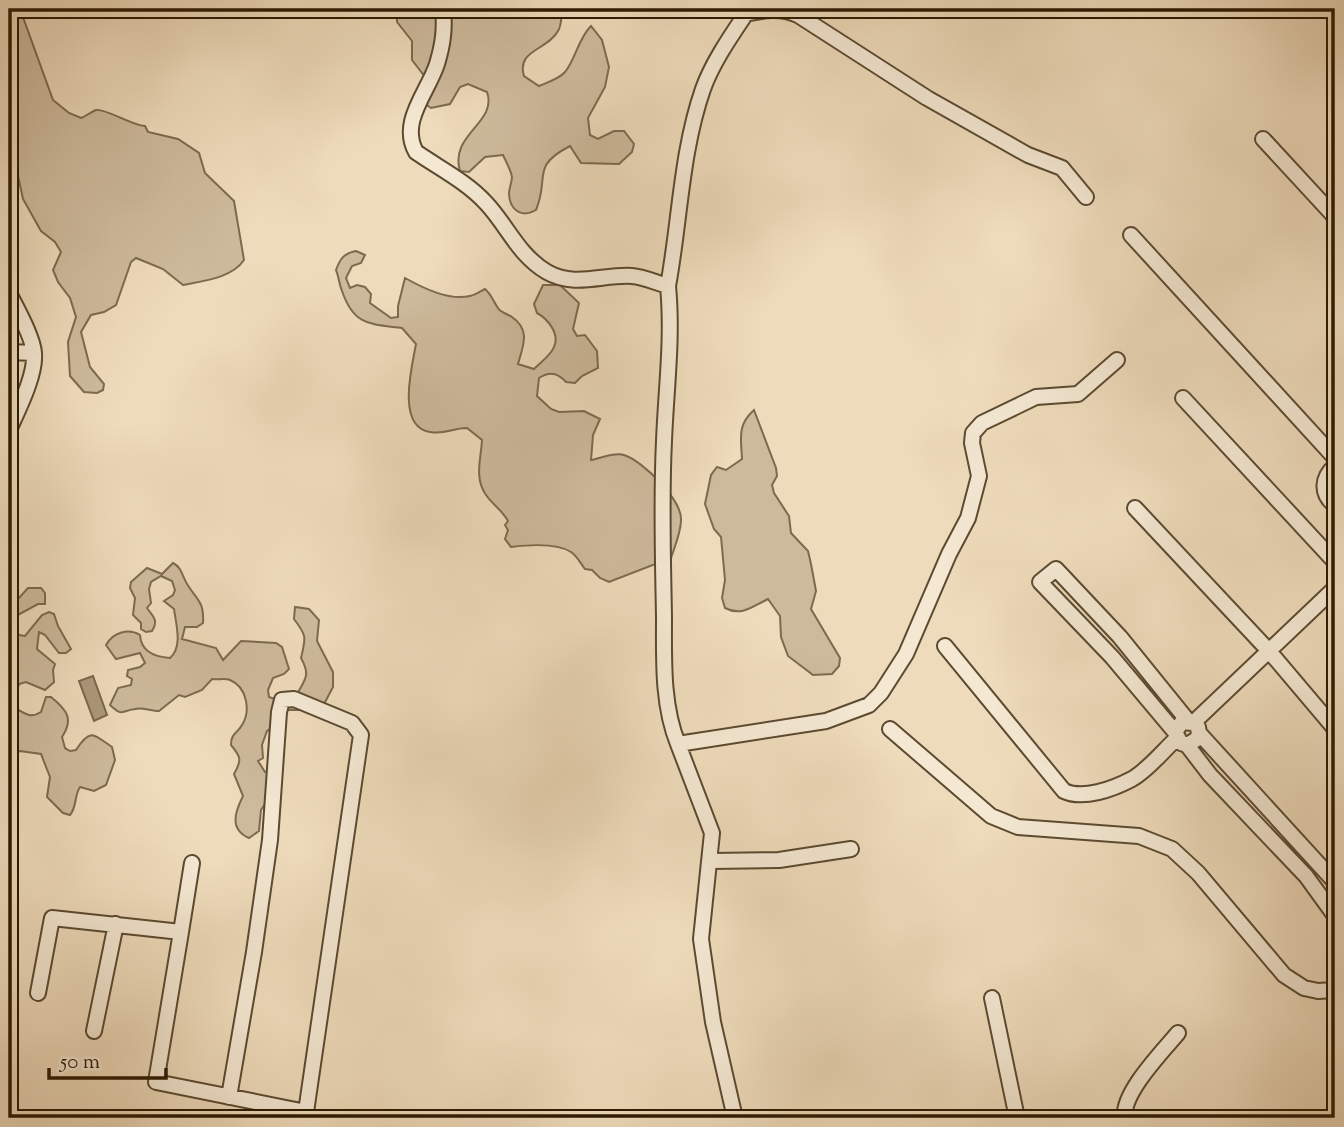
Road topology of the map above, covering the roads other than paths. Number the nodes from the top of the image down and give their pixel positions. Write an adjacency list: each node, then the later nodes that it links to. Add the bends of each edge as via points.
1 (443, 9): 7 (street, via 445,33 436,66 410,123 416,152 478,194 513,242 547,272 584,281 630,276)
2 (747, 12): 4 (street, via 786,10 798,15 926,98 1028,155 1062,168); 7 (street, via 703,90 683,171)
3 (1262, 139): 5 (street)
4 (1086, 197)
5 (1335, 217)
6 (1131, 235): 14 (street)
7 (668, 286): 30 (street, via 671,348 662,487 664,638 669,713)
8 (9, 293): 10 (street)
9 (9, 352): 10 (street)
10 (34, 352): 13 (street, via 31,373)
11 (1117, 360): 30 (street, via 1078,394 1036,397 982,423 973,433 979,476 968,518 906,654 869,705 826,722)
12 (1183, 398): 18 (street)
13 (9, 430)
14 (1335, 458)
15 (1335, 466): 16 (street, via 1324,487)
16 (1335, 505)
17 (1135, 508): 23 (street)
18 (1335, 562)
19 (1335, 587): 23 (street)
20 (1109, 625): 21 (street); 21 (street, via 1056,569 1040,582); 24 (street)
21 (1095, 638): 25 (street)
22 (946, 646): 29 (street, via 1064,791 1073,796 1132,779)
23 (1269, 651): 26 (street); 28 (street)
24 (1142, 665): 25 (street); 26 (street)
25 (1128, 676): 29 (street)
26 (1193, 726): 29 (street, via 1182,722); 29 (street, via 1198,739); 31 (street)
27 (890, 729): 42 (street, via 991,816 1018,827 1139,836 1172,849 1284,975 1304,988)
28 (1335, 729)
29 (1180, 738): 32 (street)
30 (678, 744): 36 (street, via 712,833)
31 (1256, 796): 32 (street); 33 (street)
32 (1243, 810): 35 (street)
33 (1295, 838): 35 (street); 38 (street)
34 (851, 849): 36 (street, via 779,860)
35 (1281, 850): 39 (street)
36 (711, 861): 49 (street, via 701,939 713,1022)
37 (192, 863): 41 (street)
38 (1335, 882)
39 (1335, 916)
40 (116, 924): 41 (street); 43 (street, via 52,918); 45 (street)
41 (181, 932): 47 (street, via 156,1082)
42 (1335, 990)
43 (38, 993)
44 (992, 998): 50 (street)
45 (94, 1031)
46 (1178, 1033): 51 (street, via 1134,1089)
47 (229, 1097): 48 (street); 48 (street, via 270,841 279,712 282,700 294,699 352,723 361,735)
48 (305, 1115)
49 (735, 1118)
50 (1017, 1118)
51 (1125, 1118)

